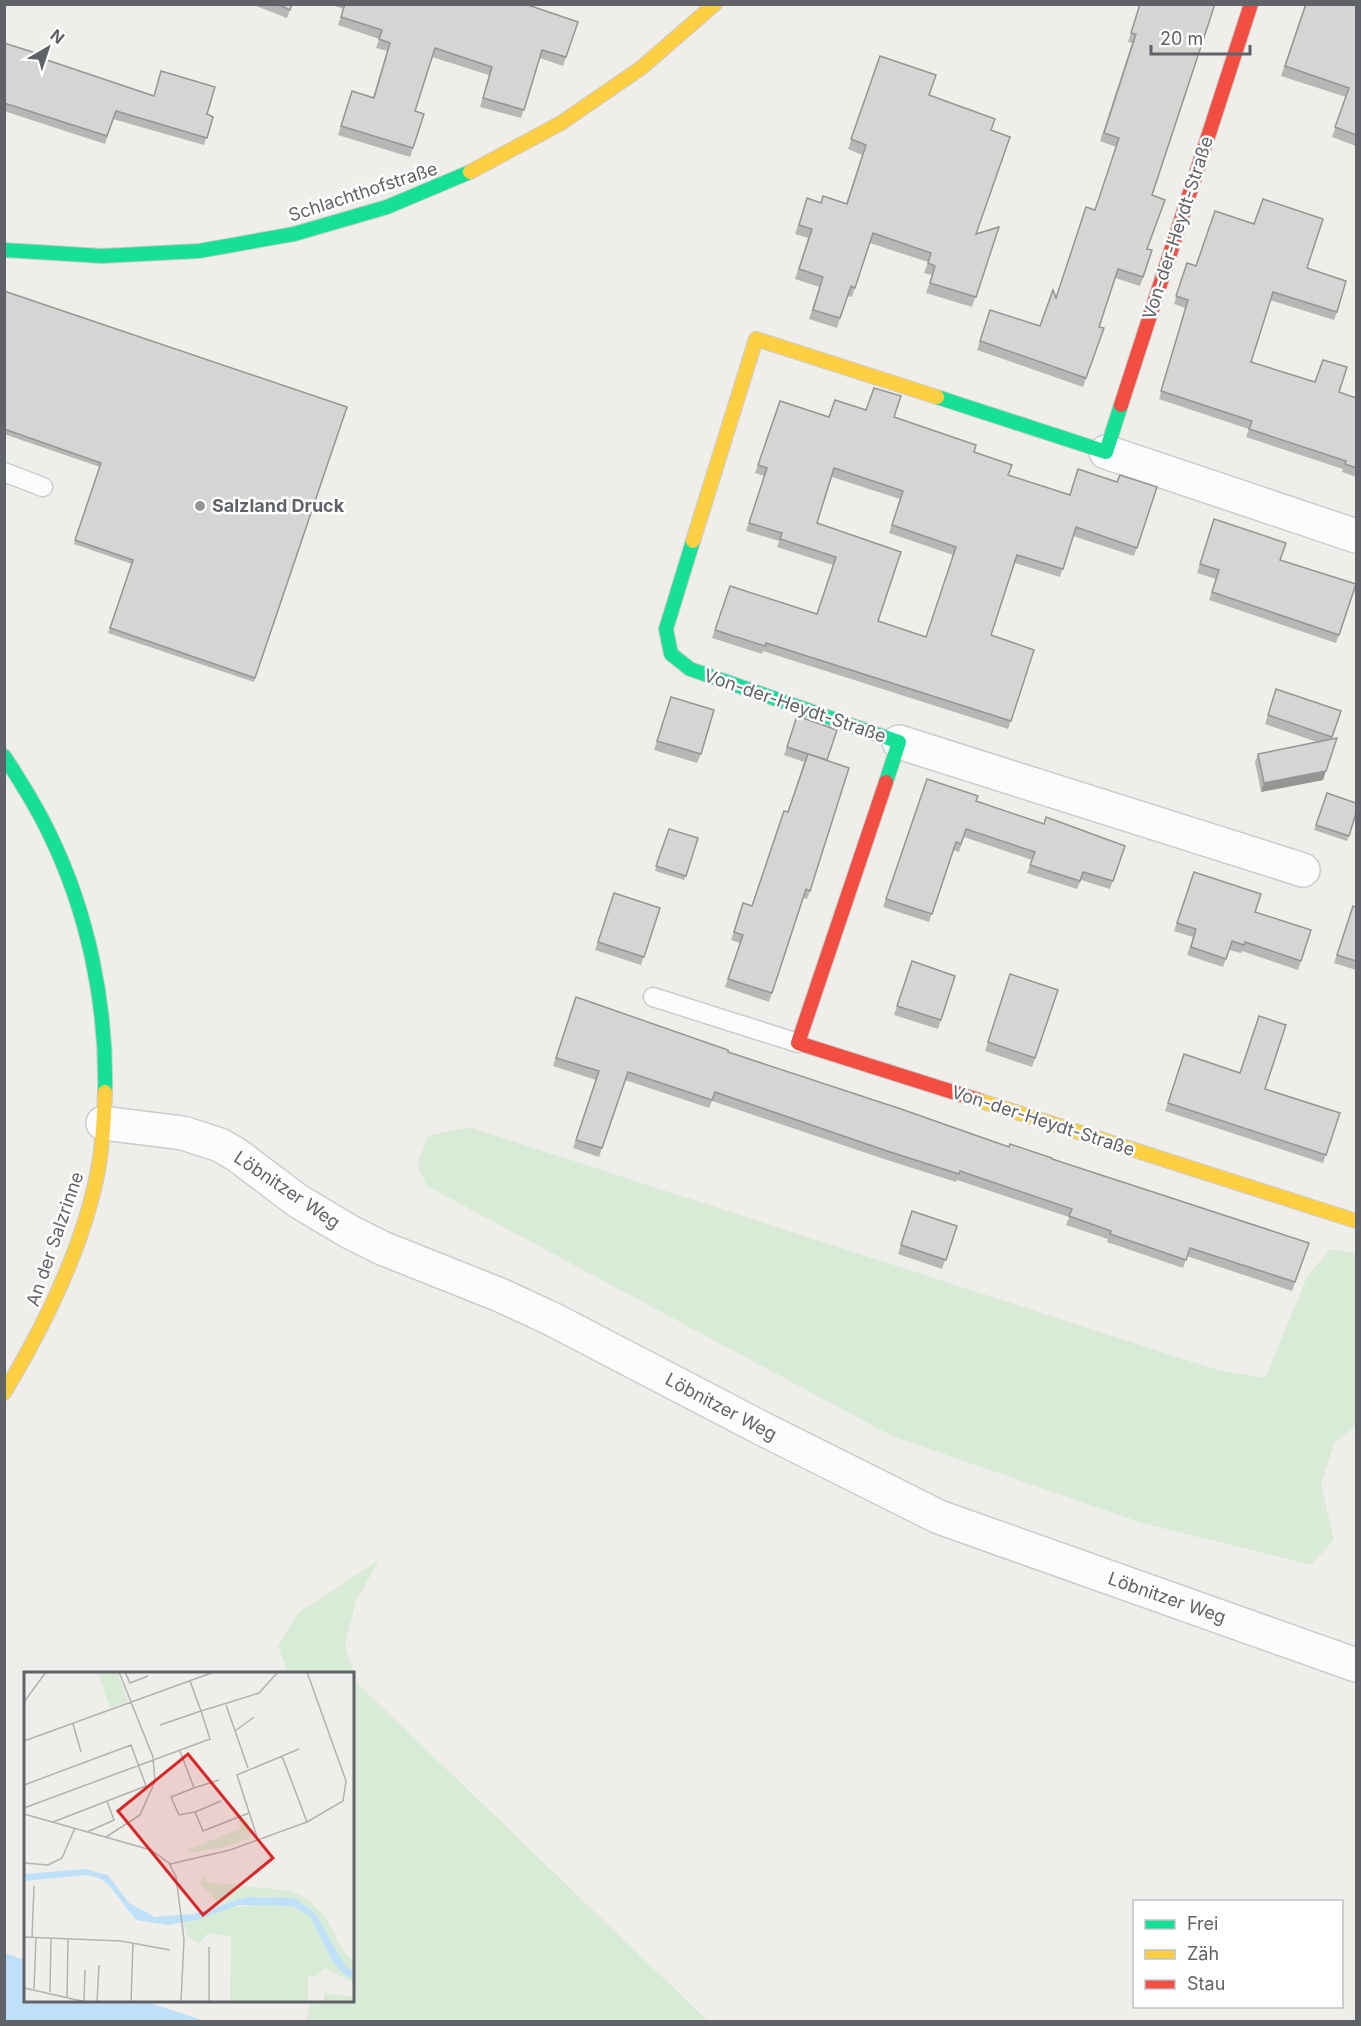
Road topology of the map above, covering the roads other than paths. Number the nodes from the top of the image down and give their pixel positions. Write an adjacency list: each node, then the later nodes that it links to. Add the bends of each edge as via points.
1 (715, 4): 3 (street, Schlachthofstraße, via 653,59 555,128 471,173 387,207 326,226 213,250 146,256)
2 (1251, 4): 4 (street, Von-der-Heydt-Straße)
3 (4, 250)
4 (1106, 453): 7 (street, Von-der-Heydt-Straße); 8 (street, Von-der-Heydt-Straße, via 756,339 666,630 671,654 690,669)
5 (4, 472): 6 (lane)
6 (43, 488)
7 (1356, 536)
8 (899, 742): 10 (street); 12 (street, Von-der-Heydt-Straße)
9 (4, 756): 13 (street, via 38,811 82,916 99,1001)
10 (1304, 870)
11 (653, 998): 12 (lane)
12 (798, 1042): 14 (street, Von-der-Heydt-Straße)
13 (103, 1123): 15 (street, An der Salzrinne, via 94,1189 64,1278 46,1320); 16 (street, Löbnitzer Weg, via 183,1133 220,1145 350,1233 552,1319 939,1517)
14 (1356, 1221)
15 (4, 1393)
16 (1356, 1665)

